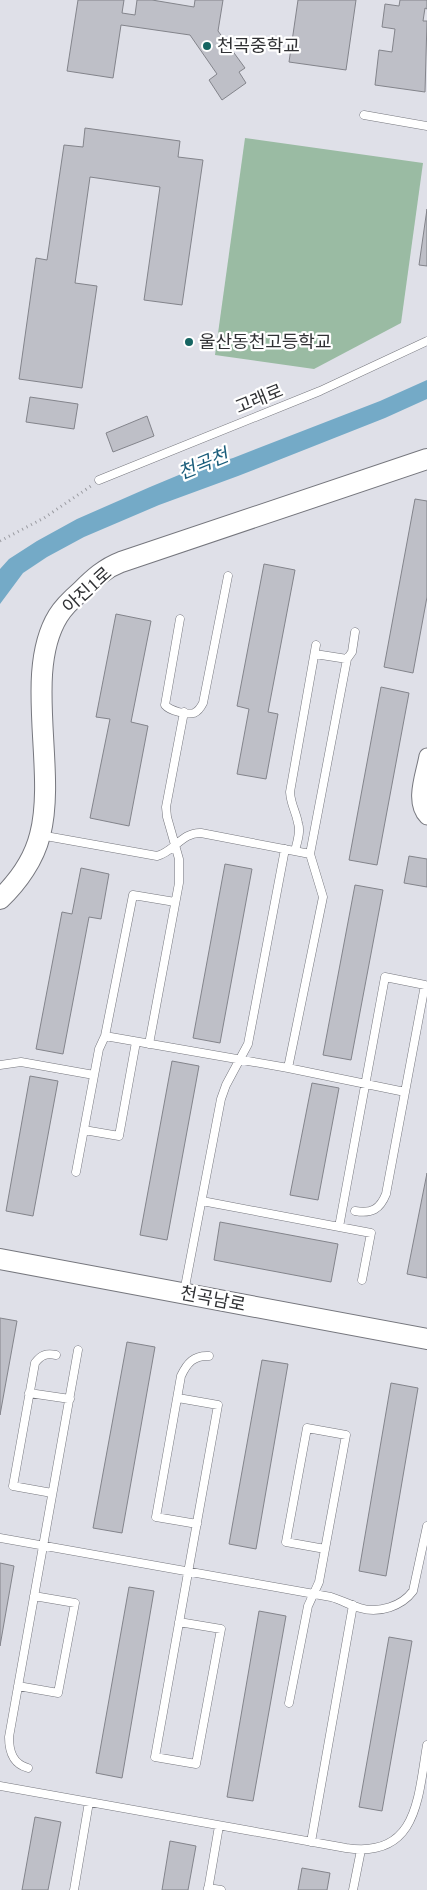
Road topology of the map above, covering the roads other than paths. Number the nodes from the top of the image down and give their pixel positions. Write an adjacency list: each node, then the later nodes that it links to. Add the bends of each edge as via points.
1 (364, 116): 2 (lane)
2 (427, 126)
3 (427, 341): 5 (lane, 고래로, via 320,392)
4 (427, 459): 15 (street, 아진1로, via 121,562 105,570 75,596 54,625 45,659 42,697 45,784)
5 (99, 480)
6 (228, 576): 12 (lane, via 203,703 194,713)
7 (180, 619): 12 (lane, via 165,701 168,709)
8 (356, 632): 11 (lane, via 352,652)
9 (316, 645): 10 (lane)
10 (315, 654): 11 (lane); 18 (lane, via 290,792 290,804 299,823)
11 (347, 659): 19 (lane)
12 (184, 712): 16 (lane, via 166,807 166,817)
13 (427, 756): 14 (street, via 419,797)
14 (427, 817)
15 (40, 835): 16 (lane, via 148,855 164,854); 20 (street, 아진1로, via 36,849 19,877)
16 (176, 844): 17 (lane, via 195,833); 21 (lane, via 180,871)
17 (285, 849): 18 (lane); 25 (lane, via 248,1044)
18 (295, 851): 19 (lane)
19 (310, 854): 27 (lane, via 323,897)
20 (0, 899)
21 (176, 902): 22 (lane, via 133,895); 24 (lane)
22 (105, 1036): 23 (lane); 28 (lane)
23 (136, 1042): 24 (lane); 31 (lane, via 119,1136)
24 (149, 1044): 25 (lane)
25 (240, 1061): 27 (lane); 33 (lane, via 221,1099)
26 (0, 1065): 28 (lane, via 20,1062)
27 (288, 1068): 29 (lane)
28 (94, 1075): 31 (lane)
29 (366, 1084): 30 (lane); 30 (lane, via 385,977 425,984); 35 (lane)
30 (406, 1092): 34 (lane, via 383,1201 380,1207 370,1212)
31 (84, 1130): 32 (lane)
32 (76, 1172)
33 (202, 1201): 35 (lane); 38 (lane)
34 (355, 1211)
35 (339, 1227): 37 (lane, via 371,1233)
36 (0, 1259): 38 (street, 천곡남로)
37 (362, 1280)
38 (184, 1294): 39 (street, 천곡남로)
39 (427, 1339)
40 (78, 1350): 45 (lane)
41 (56, 1355): 43 (lane, via 39,1358)
42 (209, 1356): 44 (lane, via 200,1356 185,1367)
43 (29, 1393): 45 (lane); 46 (lane, via 13,1486)
44 (178, 1398): 47 (lane, via 218,1405); 47 (lane, via 156,1517)
45 (70, 1399): 46 (lane)
46 (52, 1494): 50 (lane)
47 (197, 1524): 52 (lane)
48 (427, 1526): 55 (lane, via 417,1580 408,1598 396,1605 374,1610)
49 (0, 1538): 50 (lane)
50 (43, 1546): 52 (lane); 54 (lane)
51 (325, 1549): 51 (lane, via 346,1435 307,1428 286,1542); 53 (lane)
52 (188, 1572): 53 (lane); 56 (lane)
53 (314, 1594): 55 (lane); 58 (lane, via 308,1606)
54 (34, 1596): 57 (lane); 57 (lane, via 74,1603 71,1621 58,1693)
55 (353, 1605): 64 (lane)
56 (179, 1622): 56 (lane, via 155,1757 196,1764 221,1629)
57 (18, 1686): 60 (lane, via 9,1748 17,1762)
58 (289, 1703)
59 (427, 1748): 65 (lane, via 411,1820 397,1838 385,1846)
60 (28, 1768)
61 (0, 1786): 62 (lane)
62 (89, 1802): 63 (lane); 67 (lane)
63 (219, 1826): 64 (lane); 66 (lane)
64 (311, 1842): 65 (lane)
65 (361, 1850): 69 (lane)
66 (208, 1889): 68 (lane)
67 (74, 1890)
68 (222, 1890)
69 (353, 1890)

